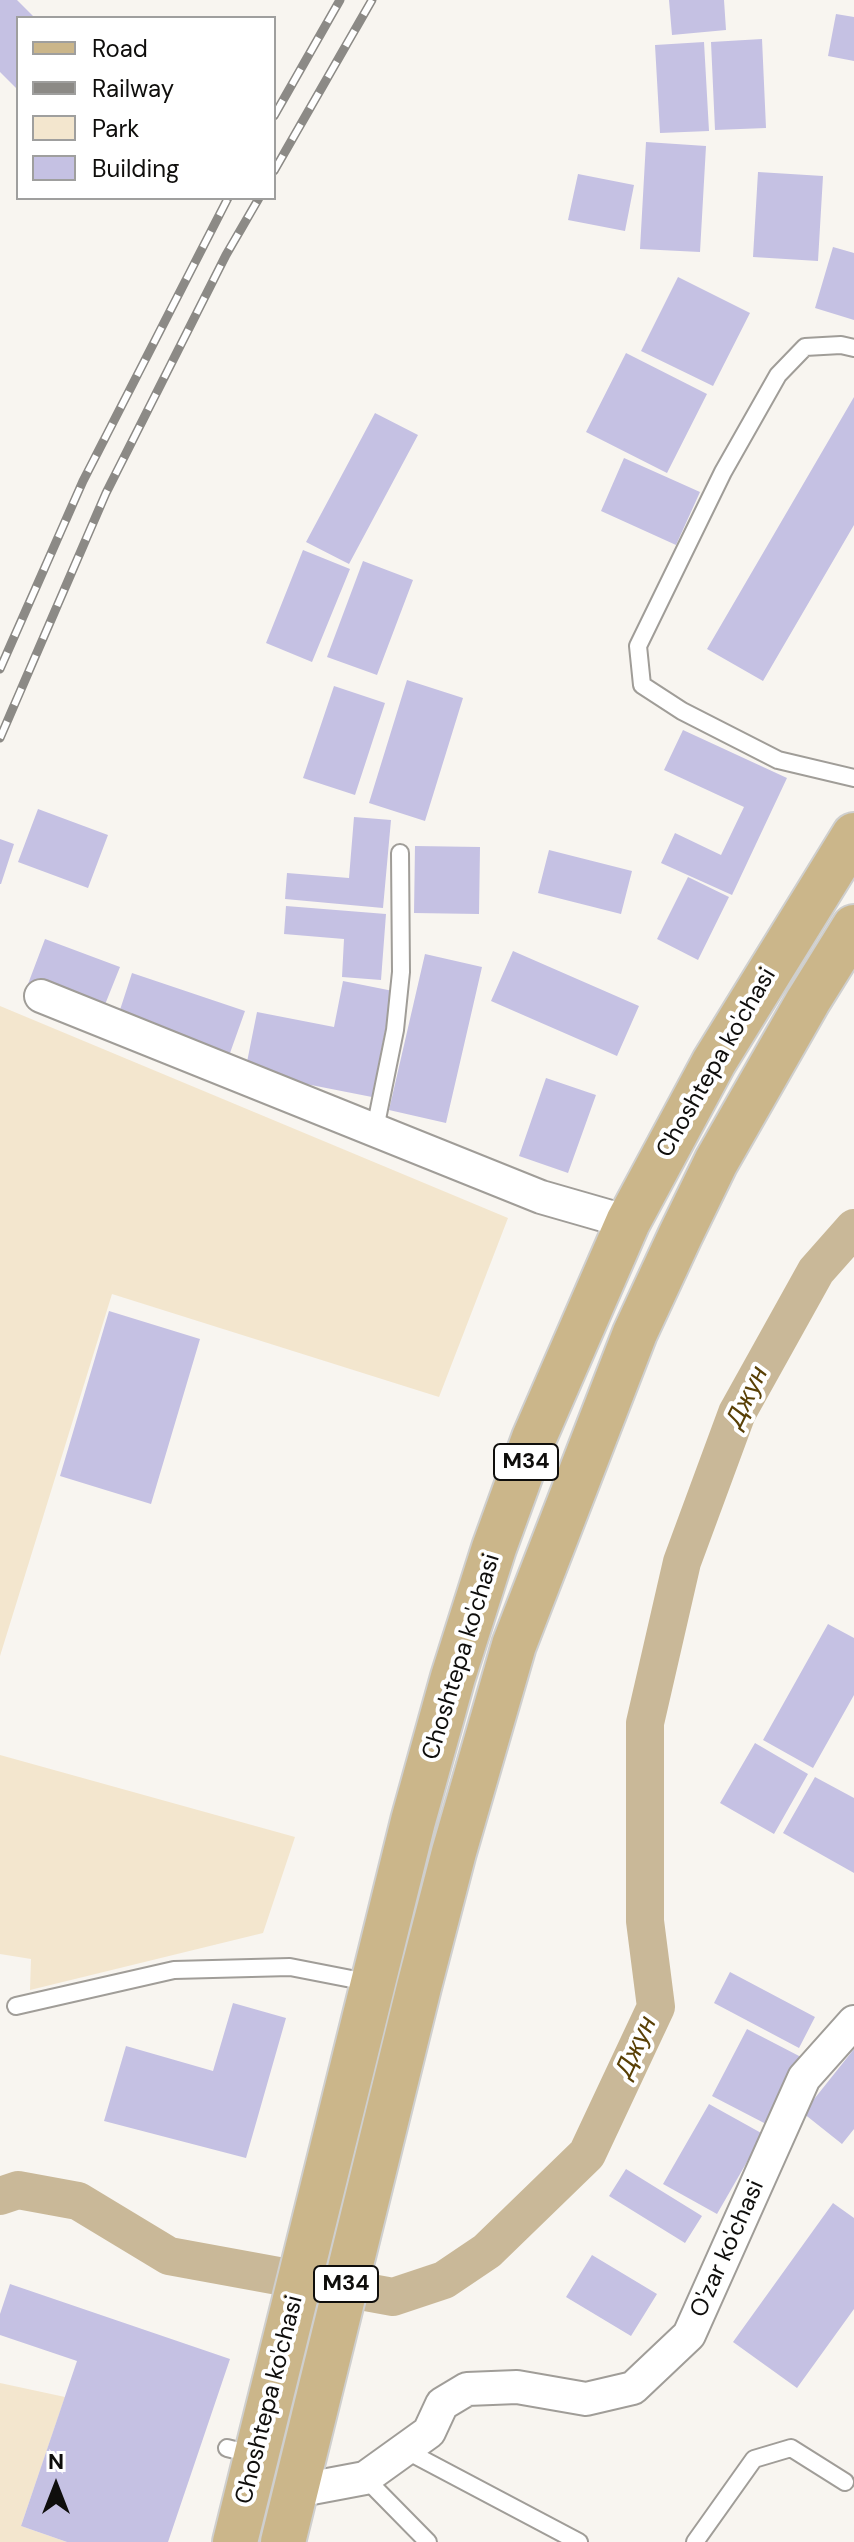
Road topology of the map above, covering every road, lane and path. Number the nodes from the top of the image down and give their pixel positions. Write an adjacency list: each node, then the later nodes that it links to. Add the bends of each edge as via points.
1 (854, 348): 2 (lane, via 805,347 778,375 723,472 638,646 642,685 682,711 778,760)
2 (854, 778)
3 (854, 835): 8 (main road, Choshtepa ko'chasi / M34, via 714,1062)
4 (400, 853): 7 (lane, via 401,972)
5 (854, 927): 13 (main road, Choshtepa ko'chasi / M34, via 716,1162 635,1333 509,1659 454,1852 312,2422)
6 (41, 996): 7 (street)
7 (375, 1129): 8 (street, via 541,1197)
8 (628, 1222): 9 (main road, Choshtepa ko'chasi / M34, via 534,1438 494,1548 429,1764)
9 (372, 1983): 10 (lane, via 290,1967 174,1970); 13 (main road, Choshtepa ko'chasi / M34, via 267,2412)
10 (16, 2006)
11 (854, 2022): 12 (street, O'zar ko'chasi, via 804,2078 689,2335 633,2388 586,2399 517,2387 467,2389 442,2404 429,2432)
12 (405, 2450): 14 (street, O'zar ko'chasi); 19 (lane)
13 (285, 2465): 14 (street, O'zar ko'chasi); 16 (main road, Choshtepa ko'chasi / M34); 17 (main road, Choshtepa ko'chasi / M34)
14 (365, 2478): 18 (lane)
15 (845, 2482): 20 (lane, via 791,2448 754,2459)
16 (235, 2542)
17 (283, 2542)
18 (428, 2542)
19 (579, 2542)
20 (695, 2542)

